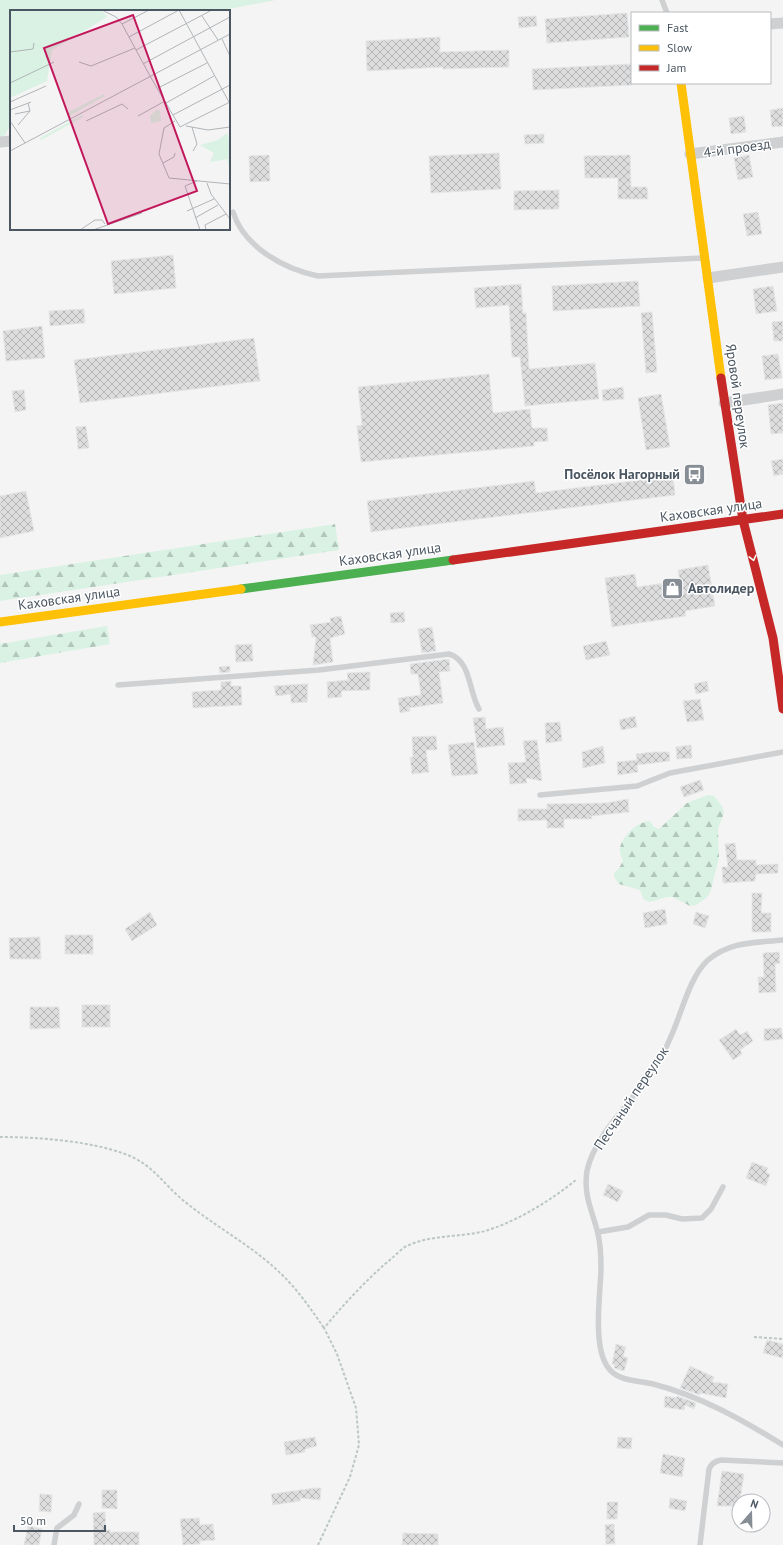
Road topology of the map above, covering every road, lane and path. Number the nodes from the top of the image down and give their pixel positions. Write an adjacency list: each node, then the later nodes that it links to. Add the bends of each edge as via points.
1 (662, 0): 2 (lane)
2 (667, 12)
3 (783, 22): 4 (street)
4 (771, 24)
5 (681, 84): 7 (main road, Яровой переулок)
6 (783, 142): 7 (street, 4-й проезд)
7 (690, 154): 9 (main road, Яровой переулок)
8 (233, 212): 9 (lane, via 238,226 252,243 294,270 318,276)
9 (706, 258): 11 (main road, Яровой переулок)
10 (783, 268): 11 (street)
11 (708, 278): 13 (main road, Яровой переулок)
12 (783, 394): 13 (street)
13 (724, 403): 15 (main road, Яровой переулок)
14 (783, 514): 15 (main road, Каховская улица)
15 (743, 520): 16 (main road, Каховская улица); 17 (main road, Яровой переулок, one-way to 17)
16 (0, 622)
17 (778, 637): 20 (main road, Яровой переулок)
18 (118, 685): 19 (lane, via 319,670 449,654 458,658 463,666)
19 (479, 709)
20 (783, 709)
21 (783, 752): 22 (lane, via 670,773 637,786)
22 (540, 796)
23 (783, 940): 25 (lane, Песчаный переулок, via 730,946 701,967 660,1059 603,1137)
24 (0, 1138): 28 (path, via 22,1137 103,1148 140,1161 156,1172 184,1200 250,1248 284,1277)
25 (588, 1170): 27 (lane, Песчаный переулок, via 588,1203); 28 (path, via 564,1190 495,1228 407,1245 384,1265)
26 (723, 1187): 27 (lane, via 711,1209 702,1218 682,1219 650,1215 628,1227)
27 (598, 1232): 31 (lane, Песчаный переулок, via 601,1266 601,1349 608,1368 621,1378 652,1384 692,1397 736,1416)
28 (324, 1328): 35 (path, via 356,1408 359,1445 350,1477)
29 (754, 1337): 30 (path)
30 (783, 1339)
31 (783, 1445)
32 (783, 1463): 36 (lane, via 715,1461 711,1465)
33 (79, 1504): 34 (lane, via 74,1515 57,1528)
34 (54, 1545)
35 (318, 1545)
36 (700, 1545)

